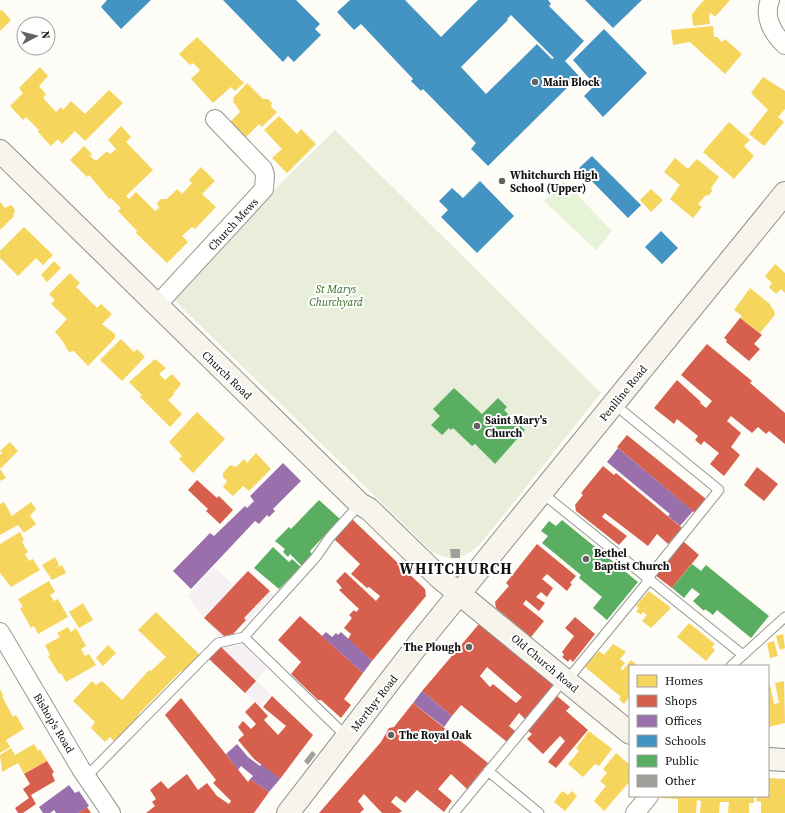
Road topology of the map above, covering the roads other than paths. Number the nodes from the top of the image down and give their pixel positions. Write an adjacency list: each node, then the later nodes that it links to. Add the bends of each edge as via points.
1 (770, 0): 2 (street, via 768,12 771,28)
2 (785, 45)
3 (215, 119): 6 (street, Church Mews, via 263,169 264,189)
4 (0, 151): 6 (street, Church Road)
5 (785, 192): 7 (street, Penlline Road)
6 (156, 306): 9 (street, Church Road)
7 (614, 404): 8 (street, Penlline Road); 10 (lane, via 719,490)
8 (542, 493): 10 (lane); 11 (street, Penlline Road)
9 (360, 504): 11 (street, Church Road, via 440,578); 14 (lane)
10 (648, 578): 15 (lane); 17 (lane, via 646,584 573,673)
11 (460, 593): 17 (street, Old Church Road); 19 (street, Merthyr Road)
12 (785, 617): 15 (lane)
13 (0, 632): 23 (street, Bishop's Road)
14 (244, 637): 19 (lane); 23 (lane, via 218,644)
15 (743, 655): 16 (lane)
16 (732, 665)
17 (564, 679): 18 (street, Old Church Road); 22 (lane)
18 (629, 732)
19 (347, 737): 25 (street, Merthyr Road)
20 (769, 758): 21 (street)
21 (785, 760)
22 (488, 771): 26 (lane); 27 (lane)
23 (86, 777): 24 (street, Bishop's Road)
24 (111, 813)
25 (288, 813)
26 (454, 813)
27 (540, 813)

